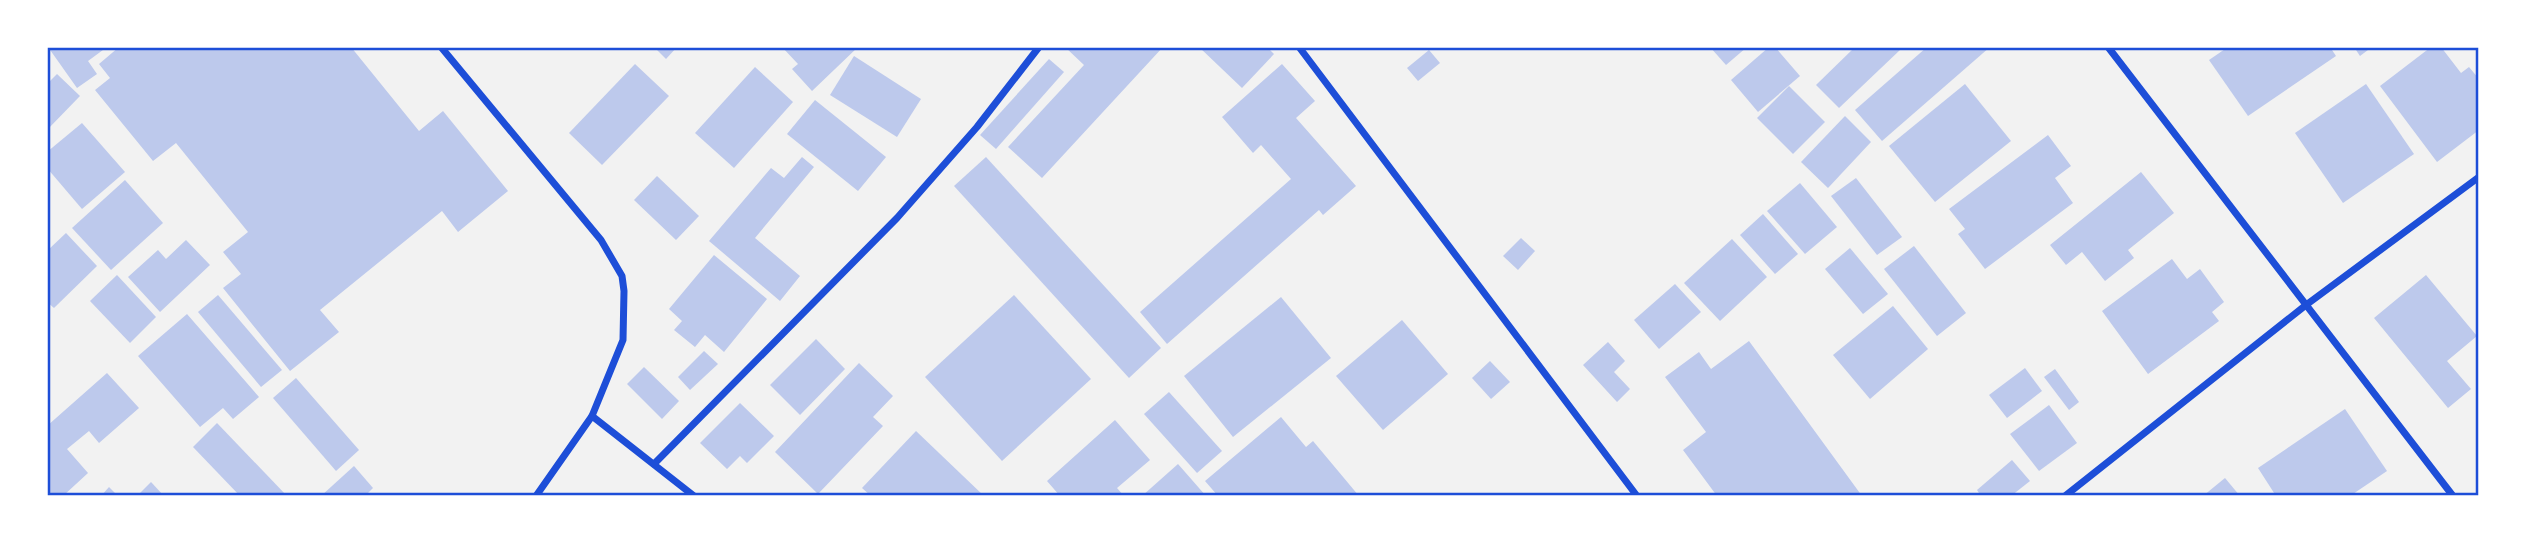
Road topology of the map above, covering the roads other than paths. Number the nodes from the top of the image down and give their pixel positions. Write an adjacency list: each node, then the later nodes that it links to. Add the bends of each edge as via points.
1 (441, 47): 7 (street, via 601,240 622,276 623,340)
2 (1039, 47): 8 (street, via 897,218)
3 (1299, 47): 11 (street)
4 (2108, 47): 6 (street)
5 (2479, 177): 6 (street)
6 (2306, 305): 12 (street); 13 (street)
7 (592, 416): 8 (street); 9 (street)
8 (654, 464): 10 (street)
9 (536, 496)
10 (694, 496)
11 (1637, 496)
12 (2065, 496)
13 (2453, 496)

